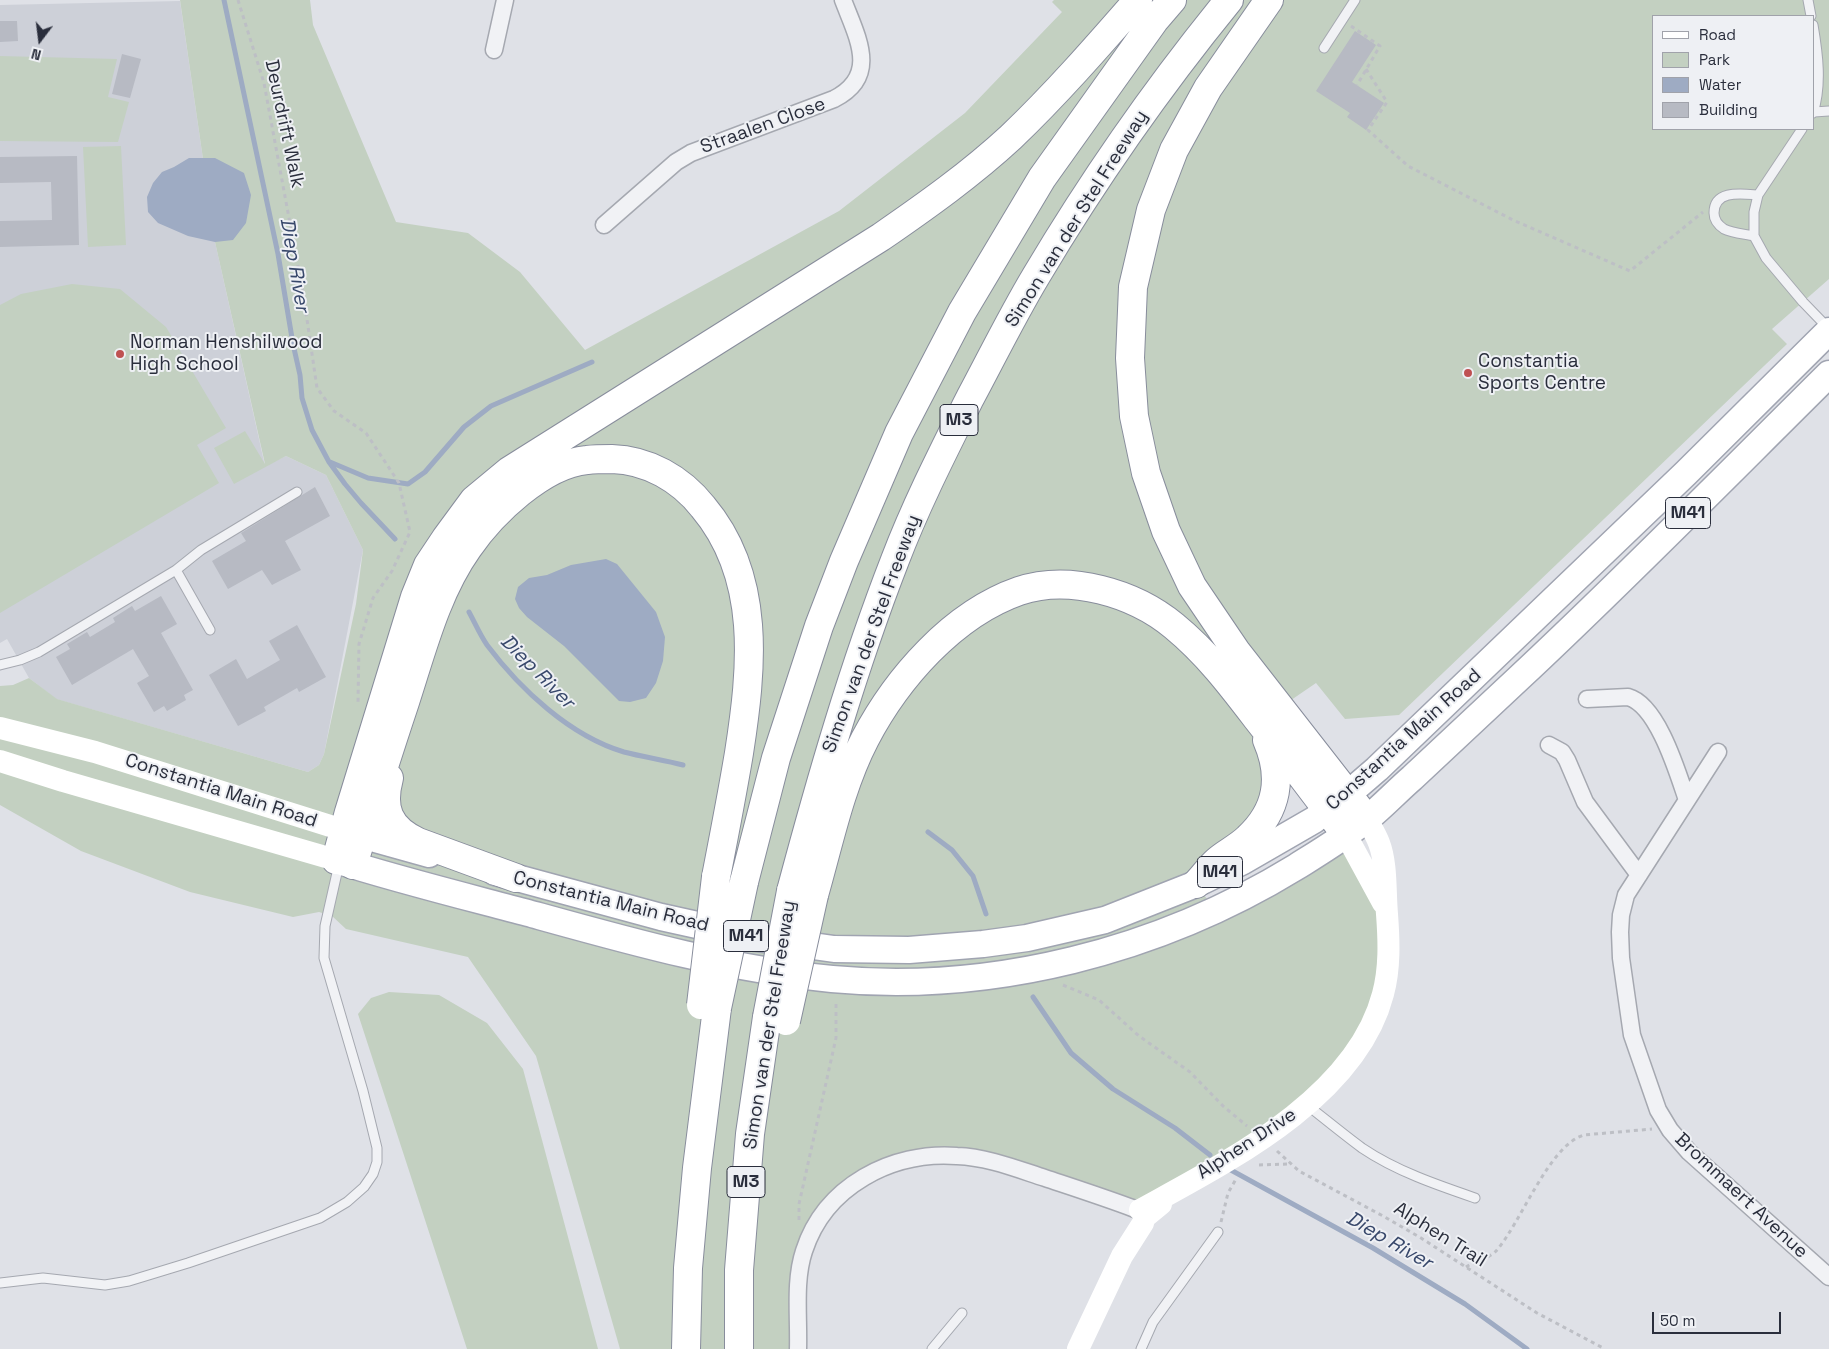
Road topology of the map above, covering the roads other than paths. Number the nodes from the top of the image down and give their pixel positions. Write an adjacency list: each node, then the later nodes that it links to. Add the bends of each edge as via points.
1 (505, 0): 12 (street)
2 (843, 0): 18 (street, Straalen Close, via 862,53 858,76 849,90 834,99 691,153 676,162)
3 (1138, 0): 36 (highway, via 1066,82 1009,138 937,198 881,237 517,466 474,500 428,566 415,597)
4 (1172, 0): 42 (highway, M3, bridge, via 1042,178 962,312 899,433 819,626 776,758)
5 (1228, 0): 41 (highway, Simon van der Stel Freeway / M3, via 1126,136 1036,276 947,444 896,558 823,772)
6 (1269, 0): 34 (highway, via 1208,88 1174,150 1151,210 1133,287 1130,358 1134,416 1146,473 1166,531 1192,586)
7 (1356, 0): 11 (lane)
8 (1808, 0): 9 (lane)
9 (1811, 15)
10 (1814, 31): 13 (lane, via 1818,53)
11 (1324, 48)
12 (494, 50)
13 (1814, 105)
14 (1829, 112): 15 (lane)
15 (1814, 113)
16 (1801, 130): 17 (lane)
17 (1758, 195): 19 (lane); 19 (lane, via 1723,196 1714,211 1721,227)
18 (604, 225)
19 (1754, 236): 20 (lane, via 1766,258)
20 (1829, 330): 34 (main road, Constantia Main Road / M41, via 1686,473 1377,769)
21 (1829, 374): 35 (main road, Constantia Main Road / M41, via 1547,652)
22 (297, 492): 23 (lane, via 201,550)
23 (176, 570): 24 (lane); 25 (lane, via 39,652)
24 (210, 630)
25 (0, 665)
26 (1586, 699): 33 (street, via 1628,697 1640,703 1666,741)
27 (401, 712): 36 (highway); 39 (highway, via 386,788 386,807 392,821 403,834 418,842); 42 (highway, bridge, via 422,646 450,578 468,548 495,514 523,489 568,465 585,460 615,459 651,467 692,493 718,525 733,556 741,579 749,630 750,672 734,785 716,877)
28 (1259, 722): 34 (highway); 40 (highway, via 1276,764 1273,802 1254,832 1216,861); 41 (highway, via 1217,666 1173,625 1128,598 1074,585 1020,591 977,612 940,640 884,706 847,780)
29 (0, 728): 36 (main road, Constantia Main Road / M41, via 94,752)
30 (1549, 745): 38 (street, via 1562,752 1585,802)
31 (1718, 752): 33 (street, Brommaert Avenue)
32 (0, 761): 37 (main road, Constantia Main Road / M41)
33 (1687, 800): 38 (street, Brommaert Avenue)
34 (1338, 802): 35 (highway); 40 (main road, Constantia Main Road / M41, via 1243,861)
35 (1357, 827): 37 (main road, Constantia Main Road / M41, via 1262,888 1159,935 1092,956 1037,968 987,976 913,981 834,979 750,969 609,936); 44 (main road, Alphen Drive, via 1360,858 1387,911 1387,969 1383,996 1352,1057)
36 (353, 832): 37 (highway); 39 (main road, Constantia Main Road / M41)
37 (343, 862): 49 (lane, via 325,926 324,958 378,1148 373,1174 364,1186 347,1202 320,1218 130,1281 105,1284 43,1278)
38 (1639, 874): 48 (street, Brommaert Avenue, via 1626,895 1621,914 1621,958 1632,1035 1658,1110 1688,1152)
39 (516, 878): 40 (main road, Constantia Main Road / M41, via 661,917 756,938 834,949 909,950 1028,938 1105,920)
40 (1196, 884)
41 (803, 893): 43 (highway, bridge)
42 (709, 1007): 51 (highway, via 696,1087 697,1168 688,1268)
43 (776, 1019): 52 (highway, Simon van der Stel Freeway / M3, via 749,1144 739,1270); 53 (highway, via 751,1322)
44 (1307, 1105): 45 (lane, via 1363,1148 1390,1164); 46 (main road, Alphen Drive, via 1263,1139)
45 (1475, 1198)
46 (1132, 1215): 54 (street, via 1011,1167 980,1159 938,1155 895,1163 846,1188 813,1228 799,1273); 56 (main road, via 1122,1256)
47 (1218, 1232): 57 (lane, via 1154,1322)
48 (1829, 1277)
49 (0, 1283)
50 (962, 1313): 55 (lane)
51 (686, 1349)
52 (739, 1349)
53 (746, 1349)
54 (798, 1349)
55 (932, 1349)
56 (1078, 1349)
57 (1140, 1349)

